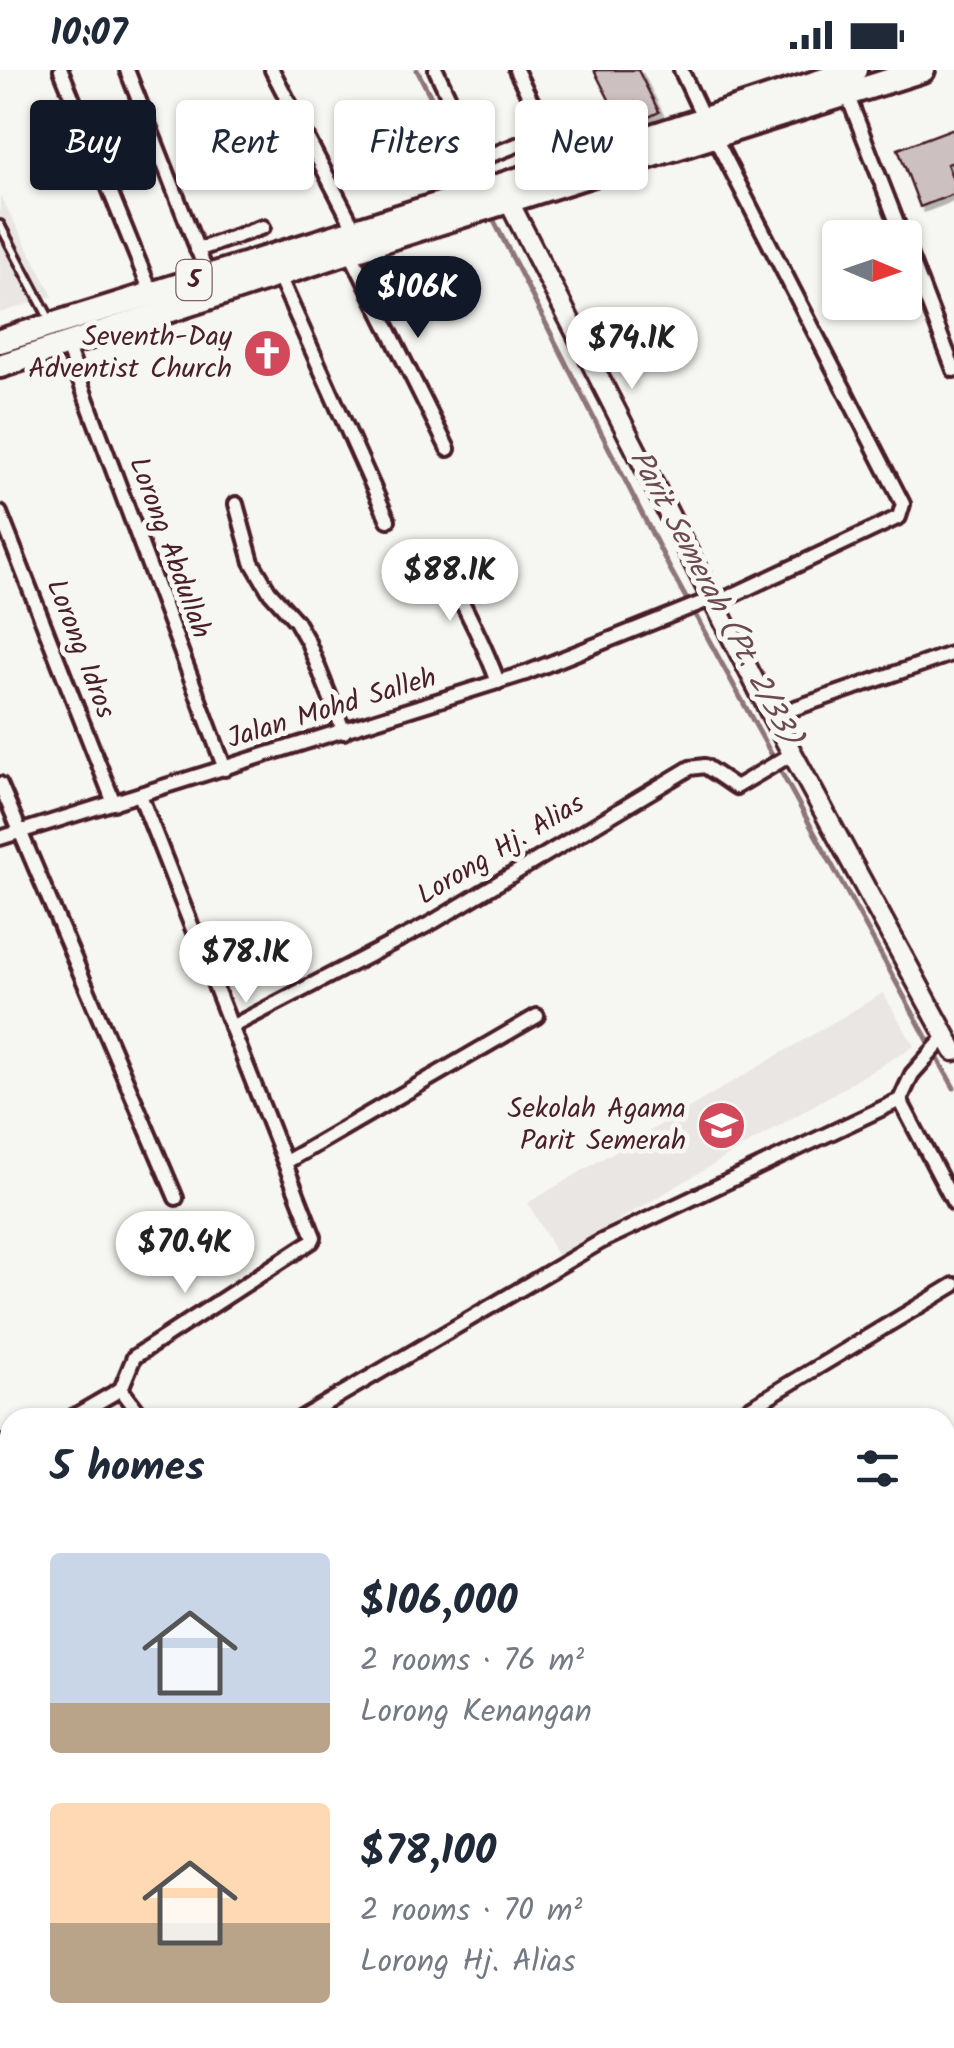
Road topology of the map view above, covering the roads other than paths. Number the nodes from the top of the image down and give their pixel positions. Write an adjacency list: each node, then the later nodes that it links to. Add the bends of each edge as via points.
1 (61, 70): 23 (street)
2 (127, 70): 19 (street)
3 (272, 70): 18 (street)
4 (436, 70): 12 (street, via 479,158)
5 (516, 70): 9 (street)
6 (682, 70): 10 (street)
7 (922, 70): 8 (highway, 5)
8 (848, 77): 10 (highway, 5); 15 (street)
9 (531, 100)
10 (709, 128): 11 (highway, 5); 14 (highway, 5); 34 (street, Jalan Mohd Salleh, via 903,504 900,518)
11 (648, 143)
12 (515, 144)
13 (515, 188): 14 (highway, 5)
14 (499, 195): 18 (highway, 5); 34 (main road)
15 (897, 220)
16 (0, 226): 24 (lane)
17 (264, 227): 19 (street)
18 (352, 240): 20 (highway, 5); 21 (highway, 5); 29 (street)
19 (198, 250): 21 (street)
20 (278, 274): 26 (highway, 5); 32 (street)
21 (208, 276): 23 (highway, 5)
22 (922, 287): 28 (street)
23 (151, 292): 24 (highway, 5)
24 (52, 323): 25 (highway, 5)
25 (0, 341)
26 (66, 344): 27 (highway, 5); 40 (street, Lorong Abdullah)
27 (0, 366)
28 (954, 370)
29 (448, 449)
30 (236, 504): 38 (street, via 252,562 302,631)
31 (0, 513): 43 (street, Lorong Idros)
32 (388, 520)
33 (436, 551): 36 (street, via 478,628)
34 (707, 603): 36 (street, Jalan Mohd Salleh); 37 (main road)
35 (954, 653): 37 (street)
36 (498, 682): 38 (street, Jalan Mohd Salleh)
37 (772, 716): 39 (main road)
38 (344, 732): 40 (street, Jalan Mohd Salleh)
39 (786, 758): 47 (street, Lorong Hj. Alias, via 736,787 705,766 690,768 433,922); 48 (main road)
40 (224, 769): 42 (street, Jalan Mohd Salleh)
41 (0, 784): 44 (street)
42 (140, 796): 43 (street, Jalan Mohd Salleh); 47 (street)
43 (114, 803): 44 (street, Jalan Mohd Salleh)
44 (18, 833): 45 (street, Jalan Mohd Salleh); 51 (street)
45 (0, 838)
46 (537, 1016): 50 (street)
47 (231, 1027): 50 (street)
48 (949, 1035): 49 (street, via 912,1074)
49 (900, 1100): 52 (street); 57 (street, via 602,1241)
50 (286, 1162): 54 (street, via 313,1239 134,1358)
51 (176, 1198)
52 (954, 1202)
53 (954, 1285): 58 (street)
54 (122, 1389): 55 (street); 56 (street)
55 (89, 1408)
56 (136, 1408)
57 (318, 1408)
58 (750, 1408)

